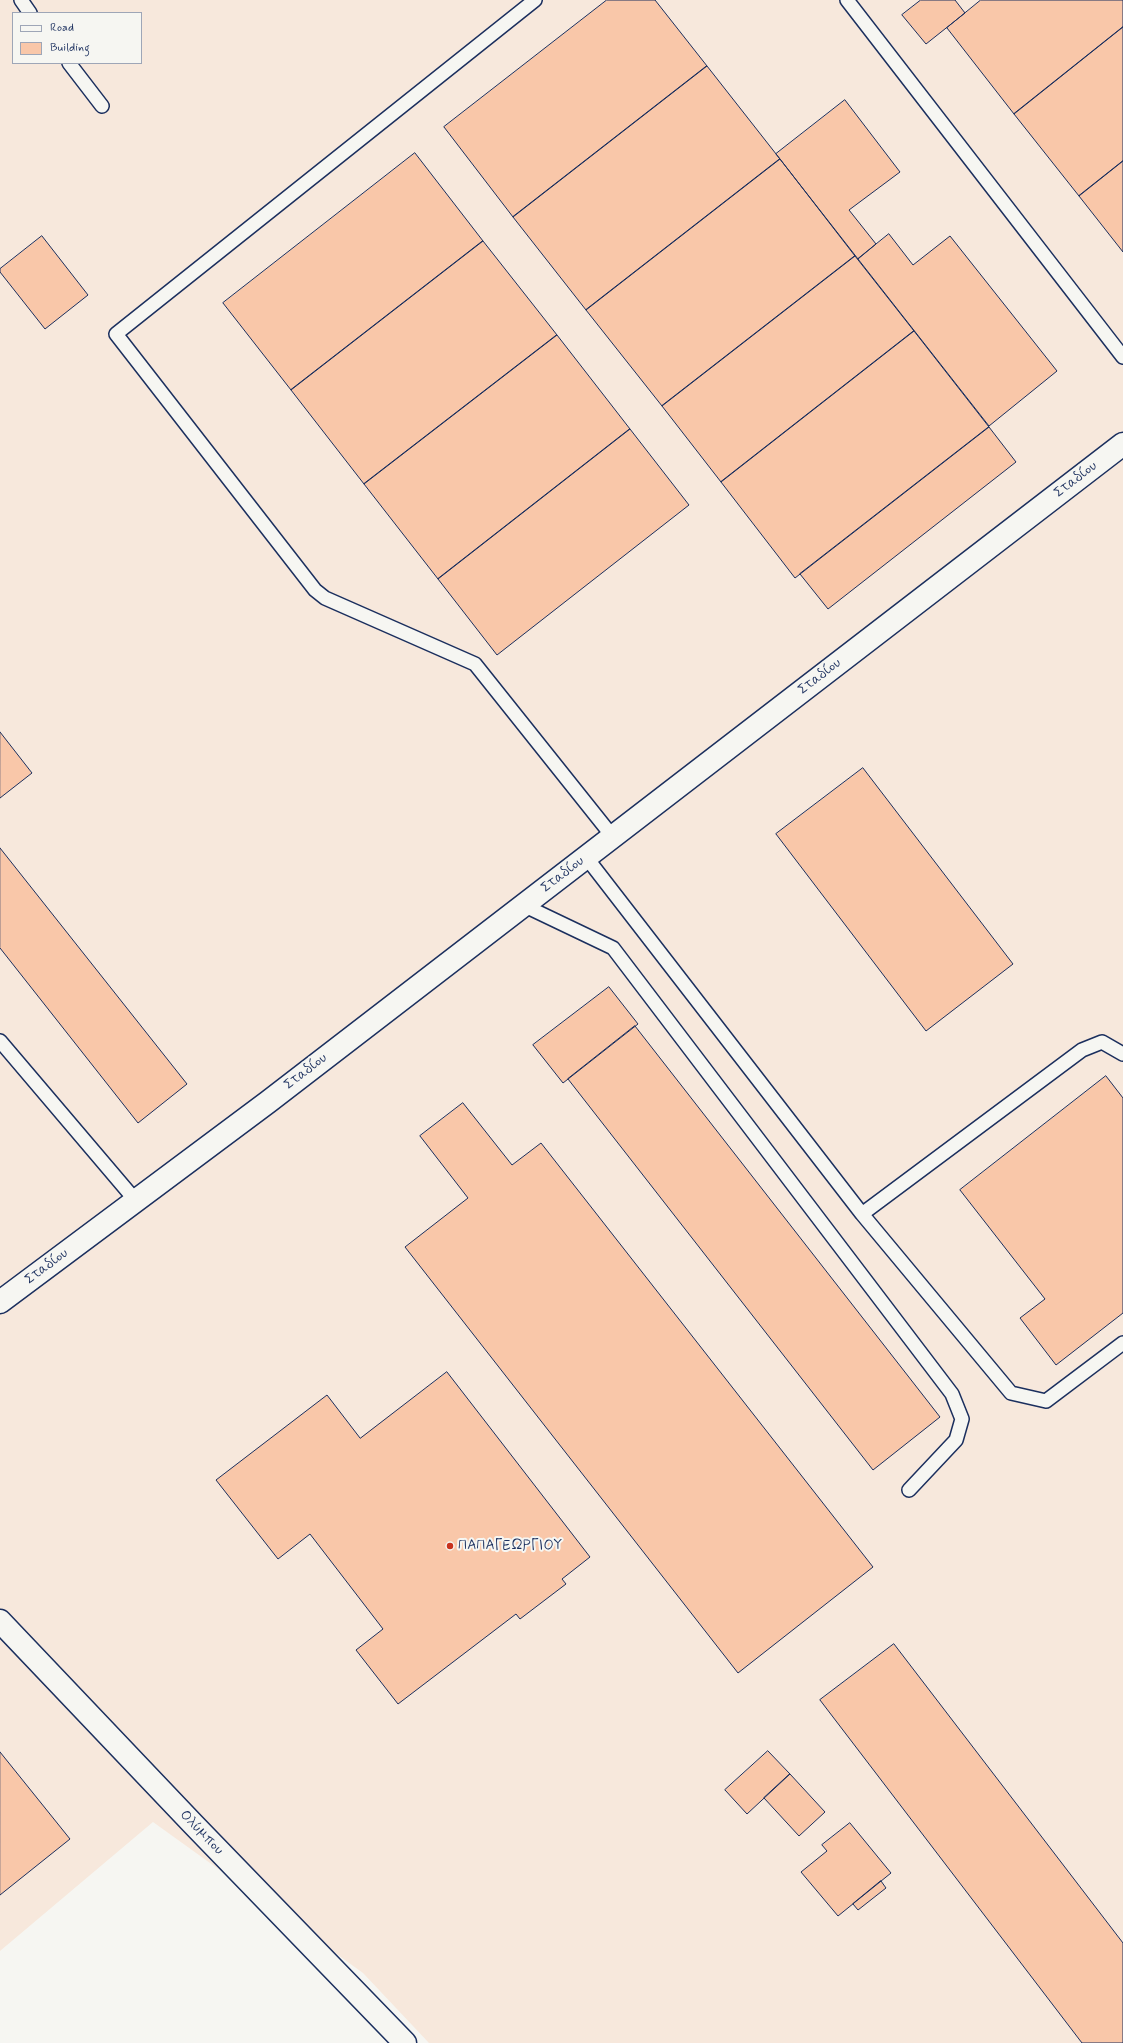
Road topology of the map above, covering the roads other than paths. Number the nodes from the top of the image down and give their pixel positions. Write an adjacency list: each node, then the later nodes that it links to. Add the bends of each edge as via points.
1 (20, 0): 4 (lane)
2 (535, 0): 9 (lane, via 116,334 315,590 325,598 476,664)
3 (847, 0): 7 (lane)
4 (29, 12)
5 (70, 64): 6 (lane)
6 (102, 106)
7 (1123, 357)
8 (1123, 444): 9 (street, Σταδίου)
9 (613, 837): 10 (street, Σταδίου)
10 (586, 857): 11 (street, Σταδίου); 15 (lane)
11 (523, 905): 14 (street, Σταδίου); 18 (lane, via 613,948 952,1394 962,1419 956,1440)
12 (0, 1042): 14 (lane)
13 (1123, 1054): 15 (lane, via 1102,1042 1082,1050)
14 (136, 1201): 16 (street, Σταδίου)
15 (862, 1214): 17 (lane, via 1012,1393 1046,1401)
16 (0, 1302)
17 (1123, 1343)
18 (909, 1490)
19 (0, 1621): 20 (street, Ολύμπου)
20 (405, 2043)

